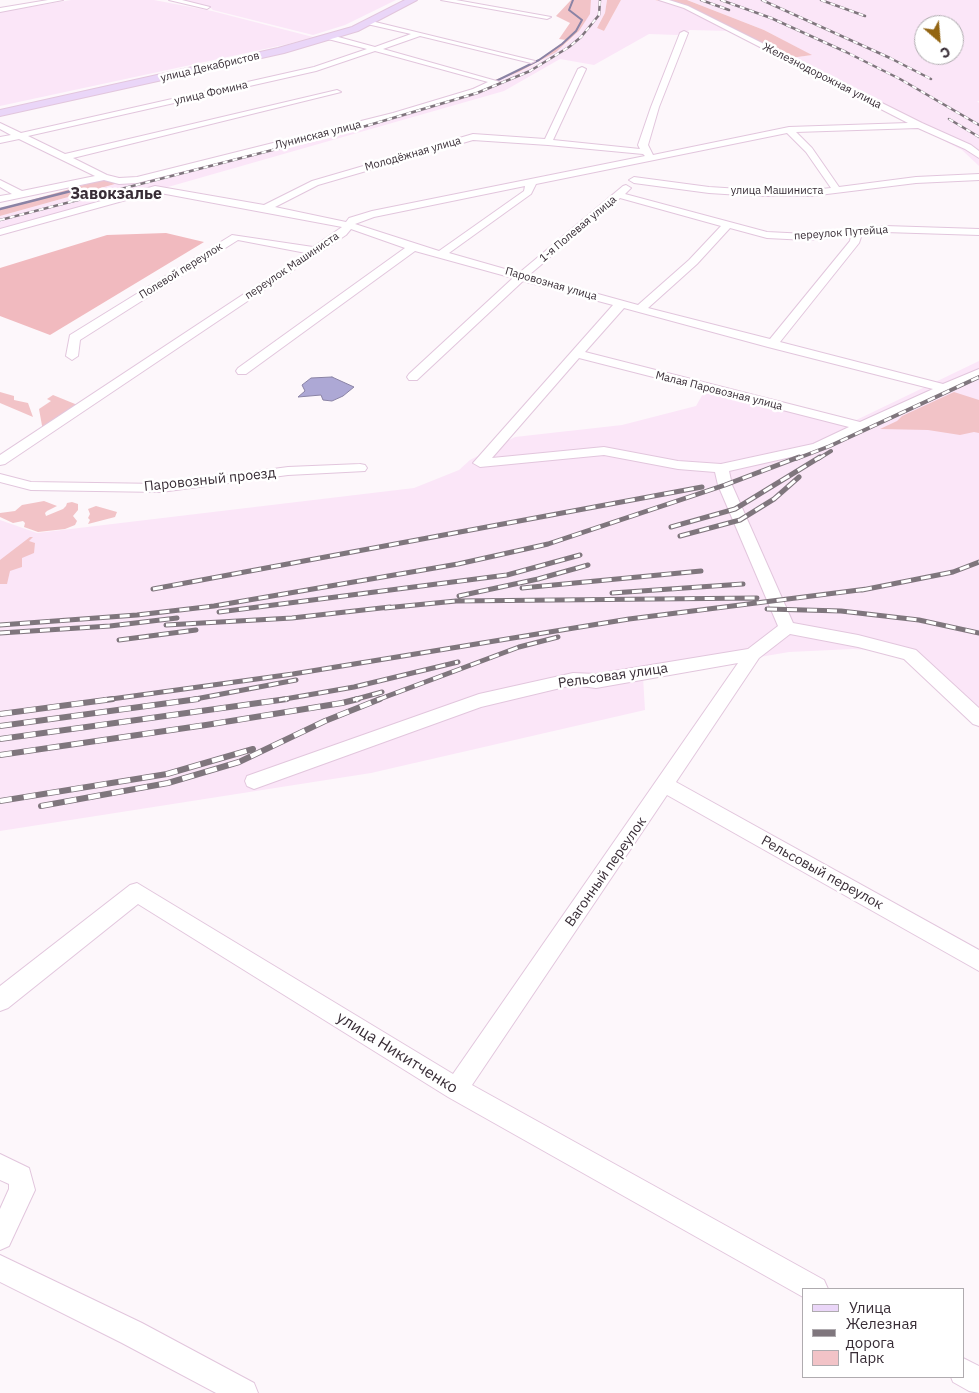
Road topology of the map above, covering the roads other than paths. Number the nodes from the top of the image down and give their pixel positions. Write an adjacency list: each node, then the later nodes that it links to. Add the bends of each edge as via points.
1 (60, 0): 7 (street)
2 (172, 0): 6 (street)
3 (412, 0): 9 (street, улица Декабристов)
4 (444, 0): 8 (street)
5 (662, 0): 18 (street, Железнодорожная улица, via 686,7)
6 (207, 7)
7 (0, 10)
8 (547, 17)
9 (370, 22): 11 (street); 12 (street, улица Декабристов)
10 (684, 33): 24 (street, via 643,145)
11 (419, 34): 13 (street, улица Фомина); 14 (street)
12 (331, 37): 13 (street); 17 (street, улица Декабристов)
13 (374, 49): 21 (street, улица Фомина, via 316,69); 27 (street, Лунинская улица, via 496,82 396,116 137,180 119,181)
14 (531, 61)
15 (582, 69): 23 (street)
16 (337, 92): 26 (street)
17 (0, 114)
18 (919, 125): 20 (street, переулок Машиниста); 25 (street, Железнодорожная улица)
19 (0, 126): 21 (street)
20 (789, 130): 24 (street, переулок Машиниста); 32 (street, via 809,150)
21 (19, 136): 22 (street, улица Фомина); 26 (street)
22 (0, 140)
23 (548, 142): 24 (street, Молодёжная улица); 36 (street, Молодёжная улица, via 473,137 316,182)
24 (648, 155): 29 (street, 1-я Полевая улица); 30 (street, переулок Машиниста)
25 (979, 155)
26 (66, 157): 27 (street)
27 (104, 177): 33 (street)
28 (979, 177): 32 (street, улица Машиниста, via 916,180)
29 (634, 180): 32 (street, улица Машиниста, via 756,193); 34 (street, 1-я Полевая улица)
30 (532, 181): 38 (street, переулок Машиниста, via 372,214 353,220); 44 (street, via 528,192)
31 (0, 183): 33 (street)
32 (837, 190)
33 (20, 194): 35 (street)
34 (619, 195): 37 (street, переулок Путейца); 45 (street, 1-я Полевая улица)
35 (0, 199)
36 (265, 208): 38 (street, Паровозная улица); 39 (street, Паровозная улица, via 155,189)
37 (727, 225): 41 (street, переулок Путейца, via 787,237); 47 (street)
38 (348, 226): 42 (street, Паровозная улица); 43 (street, переулок Машиниста)
39 (0, 232)
40 (979, 232): 41 (street, переулок Путейца, via 885,229)
41 (857, 233): 48 (street, via 855,241)
42 (414, 247): 44 (street, Паровозная улица); 51 (street)
43 (315, 251): 50 (street, Полевой переулок, via 236,237 74,338); 56 (street, переулок Машиниста)
44 (441, 254): 45 (street, Паровозная улица)
45 (522, 276): 46 (street, Паровозная улица); 53 (street, 1-я Полевая улица)
46 (621, 304): 47 (street, Паровозная улица); 49 (street)
47 (640, 309): 48 (street, Паровозная улица)
48 (772, 344): 54 (street, Паровозная улица)
49 (577, 354): 55 (street, Малая Паровозная улица); 58 (street, via 480,463 604,451 678,465)
50 (72, 356)
51 (242, 371)
52 (979, 373): 54 (street)
53 (413, 377)
54 (946, 389): 55 (street)
55 (863, 427): 58 (street, via 817,447)
56 (0, 461)
57 (360, 468): 59 (street, Паровозный проезд, via 288,471 161,488 32,486)
58 (721, 468): 60 (street, via 724,485)
59 (0, 478)
60 (787, 628): 61 (street, Рельсовая улица); 62 (street, via 910,654)
61 (754, 654): 63 (street, Рельсовая улица, via 596,681 573,679 479,701); 64 (street, Вагонный переулок)
62 (979, 719)
63 (254, 781)
64 (666, 785): 65 (street, Рельсовый переулок); 67 (street, Вагонный переулок)
65 (979, 962)
66 (0, 1000): 67 (street, улица Никитченко, via 137,892)
67 (456, 1089): 71 (street, улица Никитченко)
68 (0, 1166): 69 (street, via 20,1177 22,1190)
69 (0, 1237)
70 (0, 1268): 74 (street)
71 (813, 1288)
72 (964, 1373): 73 (street)
73 (979, 1381)
74 (244, 1393)

